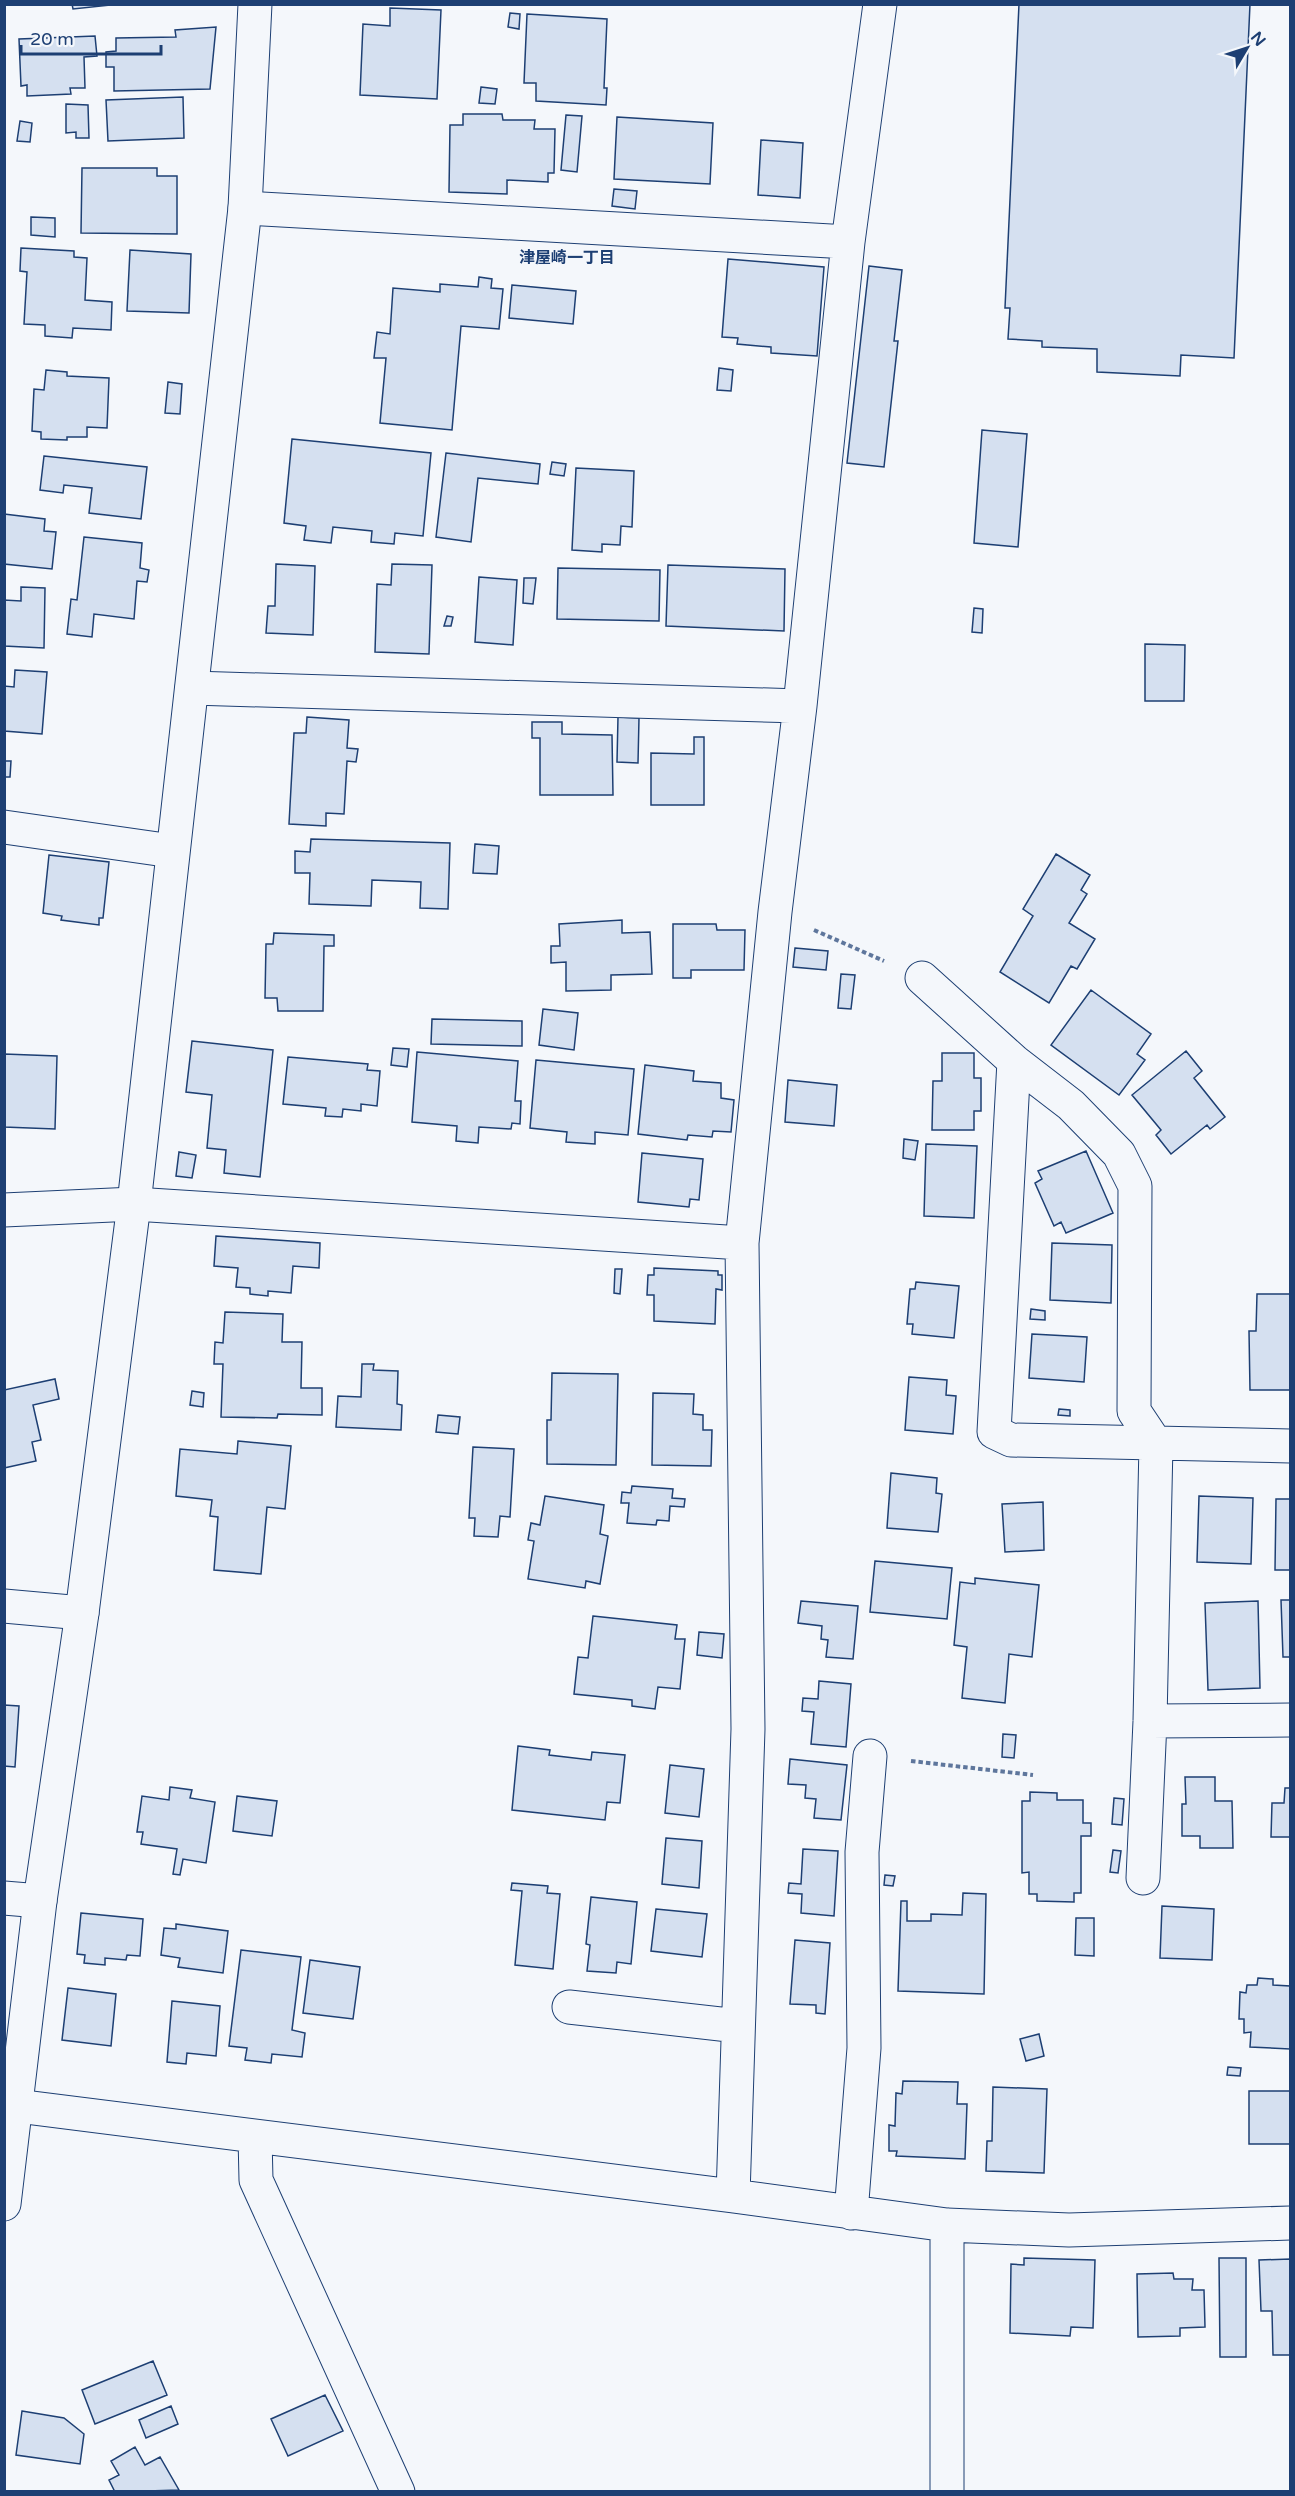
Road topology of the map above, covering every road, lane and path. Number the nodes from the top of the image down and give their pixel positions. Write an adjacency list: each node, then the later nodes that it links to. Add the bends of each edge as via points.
1 (255, 4): 3 (street)
2 (880, 4): 4 (street)
3 (245, 208): 4 (street); 5 (street)
4 (848, 242): 6 (street)
5 (192, 688): 6 (street); 8 (street)
6 (800, 706): 9 (street)
7 (4, 826): 8 (street)
8 (172, 851): 12 (street)
9 (775, 912): 10 (path); 14 (street)
10 (922, 978): 11 (street)
11 (1014, 1061): 15 (street, via 1071,1105 1119,1154 1135,1186 1134,1411); 15 (street, via 994,1432 1011,1440)
12 (134, 1204): 13 (street); 14 (street); 18 (street)
13 (4, 1210)
14 (742, 1243): 27 (street, via 748,1729)
15 (1156, 1444): 16 (street); 20 (street)
16 (1290, 1446)
17 (4, 1606): 18 (street)
18 (82, 1613): 25 (street)
19 (1290, 1720): 20 (street)
20 (1150, 1721): 23 (street)
21 (870, 1756): 22 (path); 32 (street, via 862,1852 864,2048)
22 (1033, 1775)
23 (1143, 1878)
24 (4, 1898): 25 (street)
25 (40, 1901): 28 (street)
26 (568, 2007): 27 (street)
27 (738, 2026): 30 (street)
28 (17, 2106): 29 (street); 31 (street)
29 (255, 2137): 30 (street); 35 (street, via 256,2181)
30 (733, 2196): 32 (street)
31 (4, 2204)
32 (851, 2213): 34 (street)
33 (1290, 2223): 34 (street, via 1069,2230)
34 (947, 2225): 36 (street)
35 (398, 2492)
36 (947, 2492)

